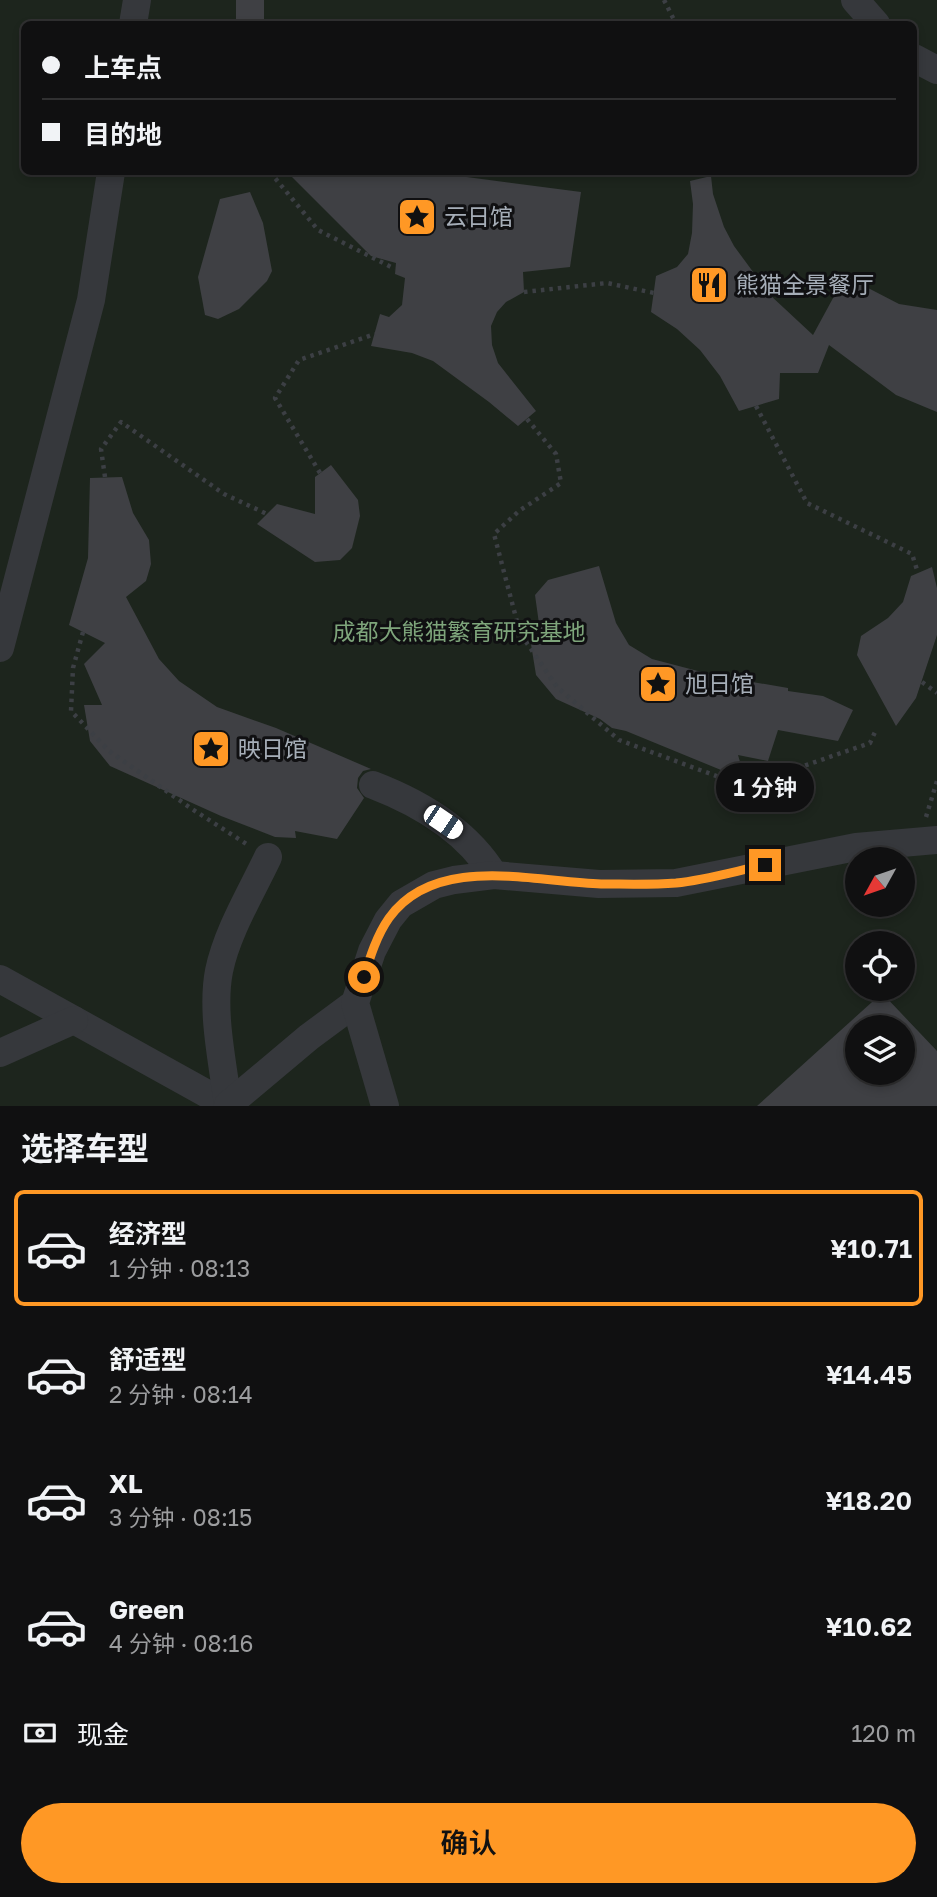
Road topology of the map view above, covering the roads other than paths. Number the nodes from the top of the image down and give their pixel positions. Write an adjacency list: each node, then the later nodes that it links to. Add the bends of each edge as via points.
1 (137, 0): 3 (lane)
2 (855, 0): 4 (lane)
3 (134, 21)
4 (873, 21)
5 (917, 60): 6 (lane)
6 (937, 70)
7 (111, 175): 8 (lane, via 91,300)
8 (0, 648)
9 (373, 785): 12 (lane, via 402,796 456,832)
10 (928, 840): 12 (lane, via 856,847 676,883 599,884)
11 (268, 857): 17 (lane, via 219,972 219,1034)
12 (494, 875): 14 (lane, via 434,885 401,904 373,951)
13 (0, 979): 15 (lane)
14 (355, 1003): 17 (lane); 18 (lane)
15 (74, 1020): 16 (lane); 17 (lane)
16 (0, 1053)
17 (228, 1106)
18 (385, 1106)

